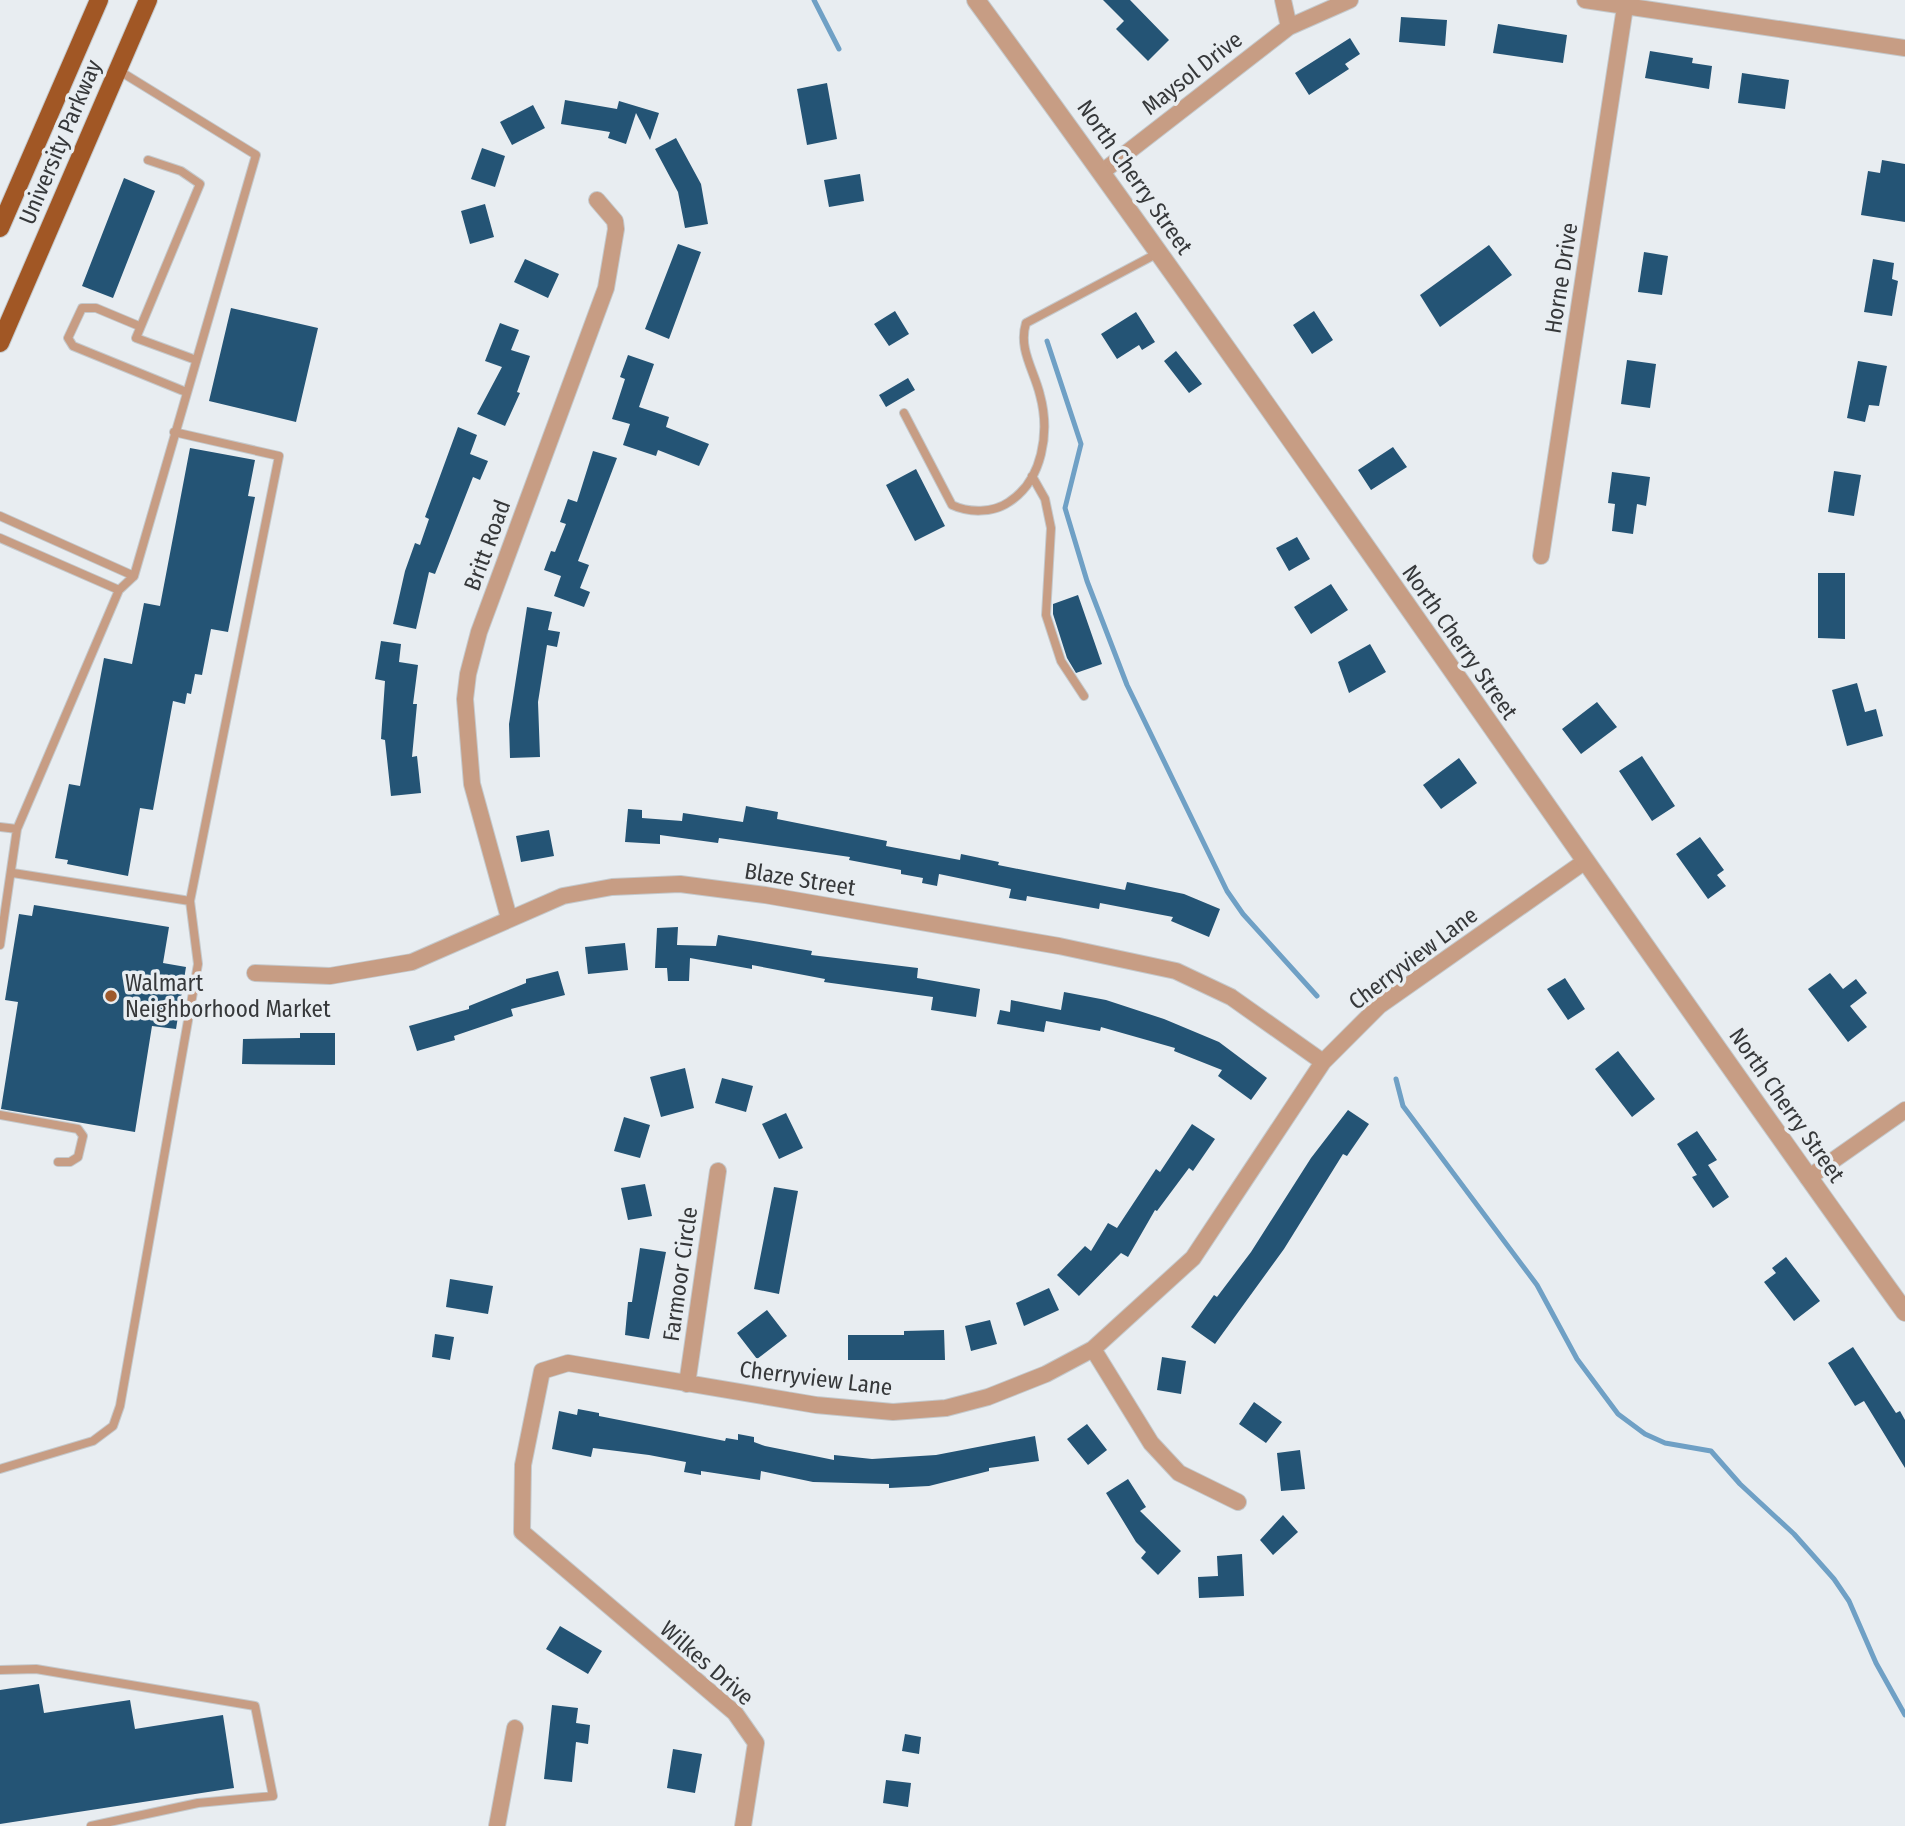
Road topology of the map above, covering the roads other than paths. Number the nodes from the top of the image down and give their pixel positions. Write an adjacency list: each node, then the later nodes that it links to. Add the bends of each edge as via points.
1 (99, 0): 14 (main road, University Parkway)
2 (148, 0): 10 (main road, University Parkway)
3 (976, 0): 12 (street, North Cherry Street)
4 (1283, 0): 8 (street)
5 (1350, 0): 8 (street, Maysol Drive)
6 (1585, 0): 7 (street)
7 (1625, 7): 9 (street); 25 (street, Horne Drive)
8 (1289, 27): 12 (street, Maysol Drive)
9 (1905, 48)
10 (118, 70): 17 (main road, University Parkway); 18 (lane, via 256,155)
11 (148, 160): 16 (lane, via 181,171 200,184)
12 (1102, 172): 15 (street, North Cherry Street)
13 (597, 200): 34 (street, Britt Road, via 615,221 616,229 606,288 479,632 465,699 472,784)
14 (0, 228)
15 (1158, 253): 22 (lane, via 1026,323 1023,347 1045,418 1045,440); 31 (street, North Cherry Street)
16 (139, 326): 18 (lane, via 136,338); 19 (lane, via 96,308 82,308 68,338 73,346)
17 (0, 343)
18 (195, 360): 19 (lane)
19 (186, 391): 21 (lane)
20 (904, 413): 22 (lane, via 952,505 991,510 1007,504)
21 (174, 432): 26 (lane); 33 (lane, via 279,456)
22 (1032, 476): 28 (lane, via 1045,499 1051,528 1046,615 1061,661)
23 (0, 516): 26 (lane)
24 (0, 538): 27 (lane)
25 (1541, 556)
26 (134, 576): 27 (lane)
27 (119, 590): 30 (lane)
28 (1084, 696)
29 (0, 827): 30 (lane)
30 (18, 829): 32 (lane)
31 (1584, 862): 37 (street, Cherryview Lane, via 1379,1006); 42 (street, North Cherry Street)
32 (13, 873): 33 (lane); 35 (lane)
33 (190, 901): 46 (lane, via 198,964 120,1406 113,1426 93,1441)
34 (509, 918): 36 (street, Blaze Street, via 412,962 330,976); 37 (street, Blaze Street, via 563,896 612,887 680,884 1059,946 1176,971 1231,997)
35 (0, 945)
36 (255, 973)
37 (1323, 1062): 44 (street, Cherryview Lane, via 1192,1258)
38 (1905, 1110): 42 (street)
39 (0, 1115): 40 (lane, via 78,1129 83,1136 78,1157)
40 (58, 1163)
41 (718, 1171): 45 (street, Farmoor Circle)
42 (1808, 1178): 43 (street, North Cherry Street)
43 (1905, 1312)
44 (1093, 1349): 45 (street, Cherryview Lane, via 1046,1374 946,1408 893,1412 816,1405); 47 (street, via 1151,1443 1179,1473)
45 (687, 1384): 48 (street, Cherryview Lane, via 568,1363 542,1371 523,1465 522,1532)
46 (0, 1469)
47 (1238, 1502)
48 (624, 1621): 53 (street, Wilkes Drive, via 735,1713 756,1743)
49 (0, 1670): 51 (lane, via 36,1670 255,1706 273,1796 198,1803)
50 (515, 1728): 52 (street)
51 (91, 1826)
52 (497, 1826)
53 (743, 1826)

